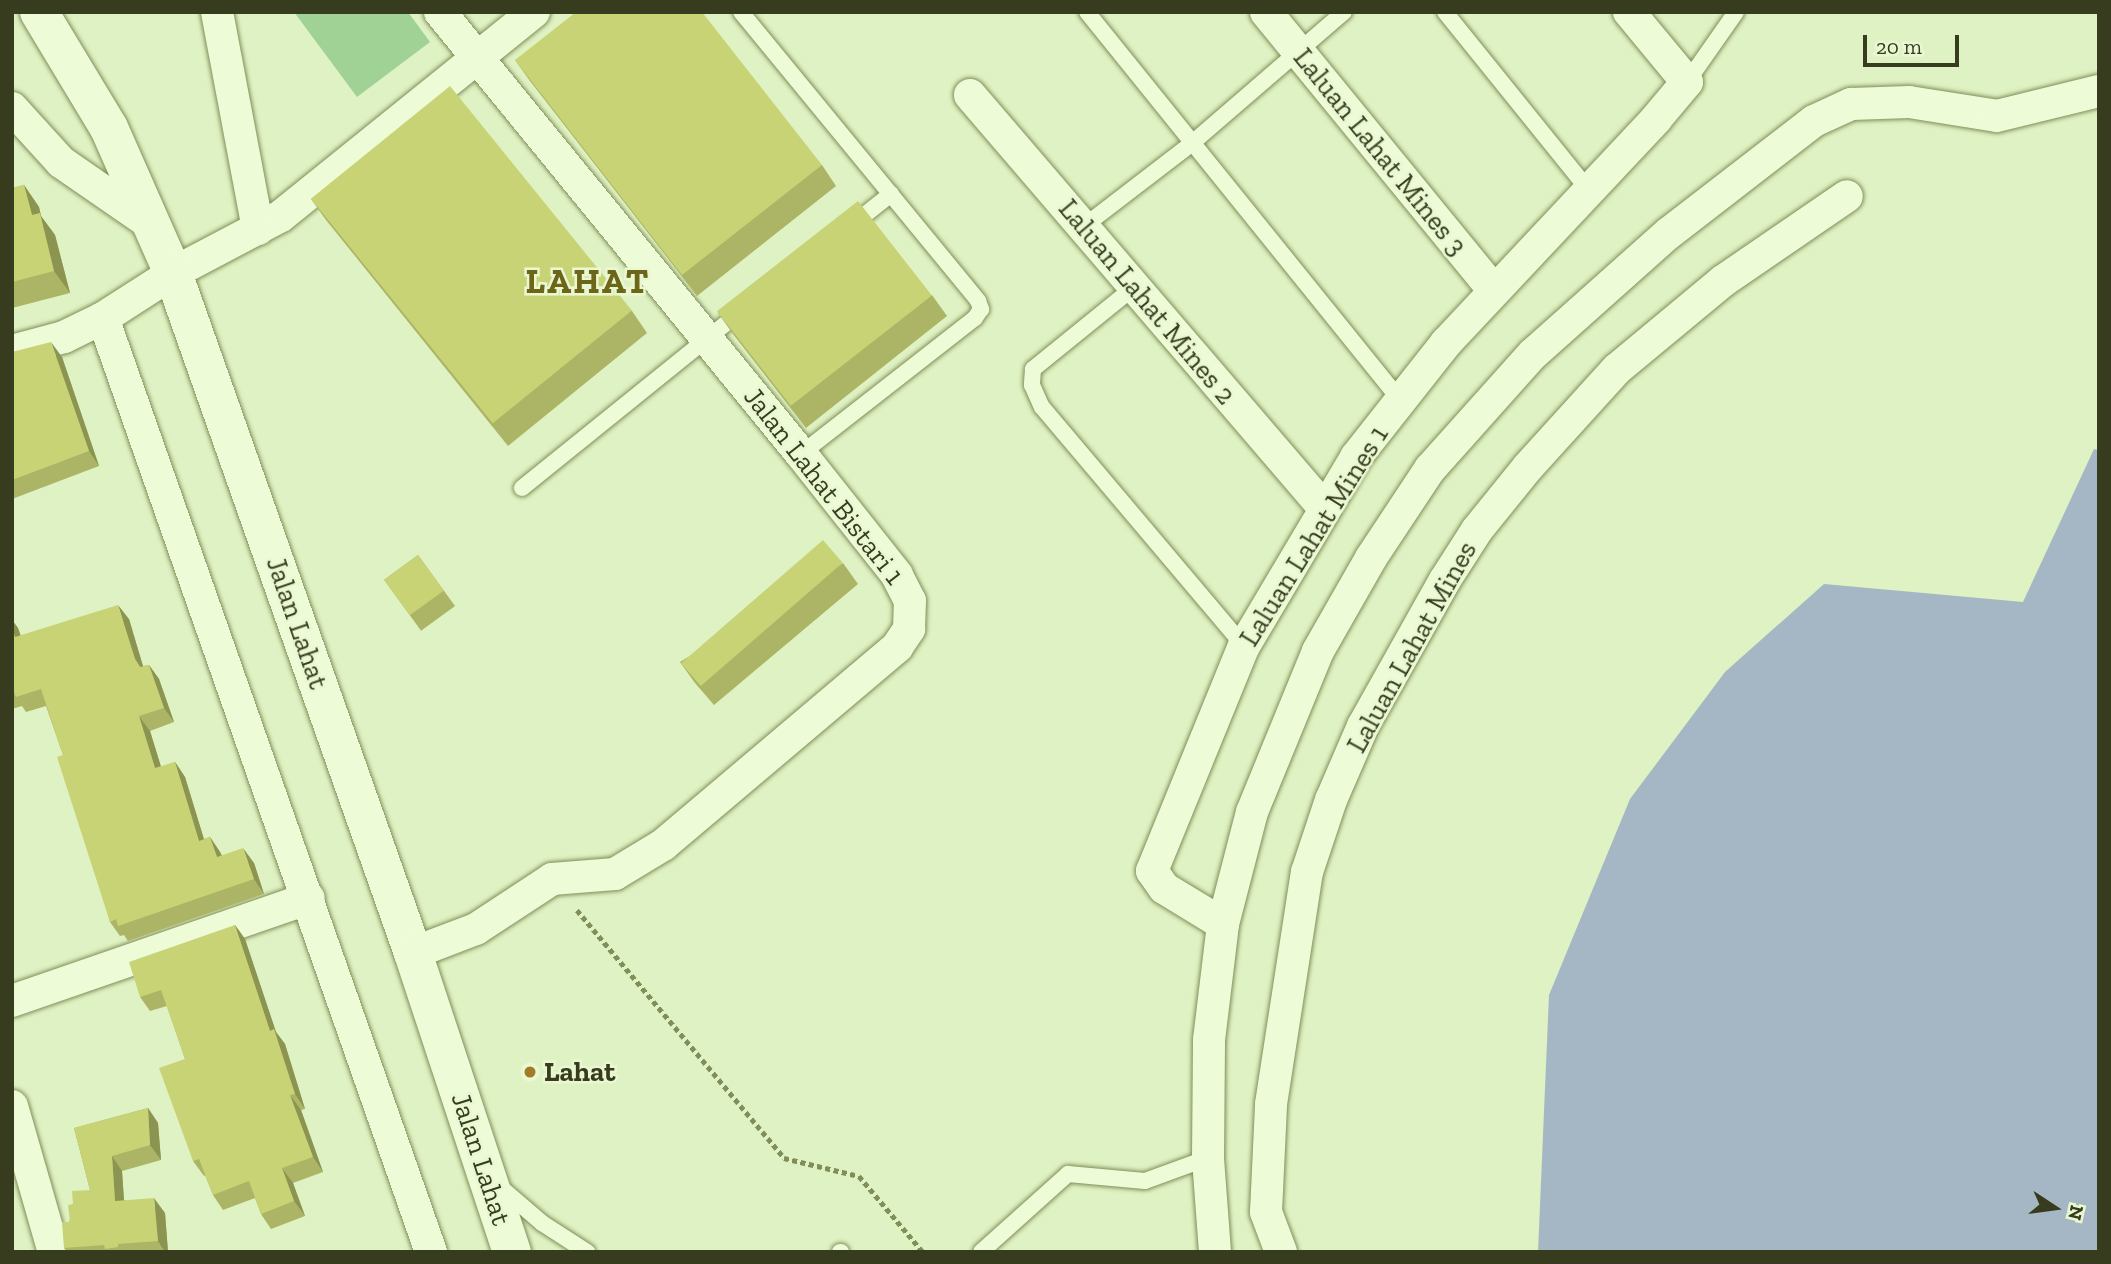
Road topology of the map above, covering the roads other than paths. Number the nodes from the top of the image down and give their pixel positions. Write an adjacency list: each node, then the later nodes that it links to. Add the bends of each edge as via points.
1 (38, 12): 22 (main road, Jalan Lahat, via 109,128)
2 (217, 12): 24 (street)
3 (440, 12): 13 (street, Jalan Lahat Bistari 1)
4 (534, 12): 13 (street)
5 (741, 12): 20 (lane)
6 (1087, 12): 18 (lane)
7 (1266, 12): 12 (street, Laluan Lahat Mines 3)
8 (1344, 12): 12 (lane)
9 (1445, 12): 19 (lane)
10 (1629, 12): 14 (street)
11 (1736, 12): 14 (lane)
12 (1297, 51): 18 (lane); 28 (street, Laluan Lahat Mines 3)
13 (476, 59): 24 (street, via 281,216); 31 (street, Jalan Lahat Bistari 1)
14 (1687, 82): 19 (street, Laluan Lahat Mines 1)
15 (2099, 91): 39 (street, via 1997,116 1909,103 1863,103 1814,121 1669,233 1533,354 1430,469 1371,558 1318,651 1252,812)
16 (970, 95): 23 (street, Laluan Lahat Mines 2)
17 (12, 108): 22 (street, via 61,162)
18 (1191, 144): 23 (lane); 33 (lane)
19 (1588, 189): 28 (street, Laluan Lahat Mines 1)
20 (891, 194): 25 (lane); 34 (lane, via 981,309)
21 (1847, 196): 51 (street, Laluan Lahat Mines, via 1723,281 1617,369 1477,530 1363,726 1307,872 1271,1104 1266,1212)
22 (152, 225): 26 (main road, Jalan Lahat)
23 (1083, 228): 27 (street, Laluan Lahat Mines 2)
24 (258, 229): 26 (street)
25 (837, 236)
26 (173, 273): 30 (street); 40 (main road, Jalan Lahat)
27 (1133, 288): 36 (street, Laluan Lahat Mines 2); 37 (lane, via 1033,369 1032,385 1042,407)
28 (1494, 291): 33 (street, Laluan Lahat Mines 1)
29 (750, 304): 31 (lane)
30 (103, 318): 32 (street, via 64,337); 38 (street)
31 (707, 338): 34 (street, Jalan Lahat Bistari 1); 35 (lane)
32 (12, 351)
33 (1401, 401): 36 (street, Laluan Lahat Mines 1, via 1356,457)
34 (801, 454): 40 (street, Jalan Lahat Bistari 1, via 897,575 910,601 909,629 897,647 663,845 615,874 552,879 475,929)
35 (522, 488)
36 (1325, 509): 37 (street, Laluan Lahat Mines 1)
37 (1244, 646): 39 (street, Laluan Lahat Mines 1, via 1152,872 1164,888)
38 (309, 898): 41 (street); 46 (street)
39 (1223, 924): 43 (street, via 1209,1040)
40 (413, 953): 44 (main road, Jalan Lahat)
41 (12, 1001)
42 (12, 1106): 45 (street)
43 (1208, 1158): 49 (lane, via 1144,1181 1068,1174); 50 (street)
44 (487, 1176): 47 (main road, Jalan Lahat); 48 (lane, via 542,1223)
45 (54, 1252)
46 (431, 1252)
47 (512, 1252)
48 (587, 1252)
49 (981, 1252)
50 (1215, 1252)
51 (1281, 1252)

